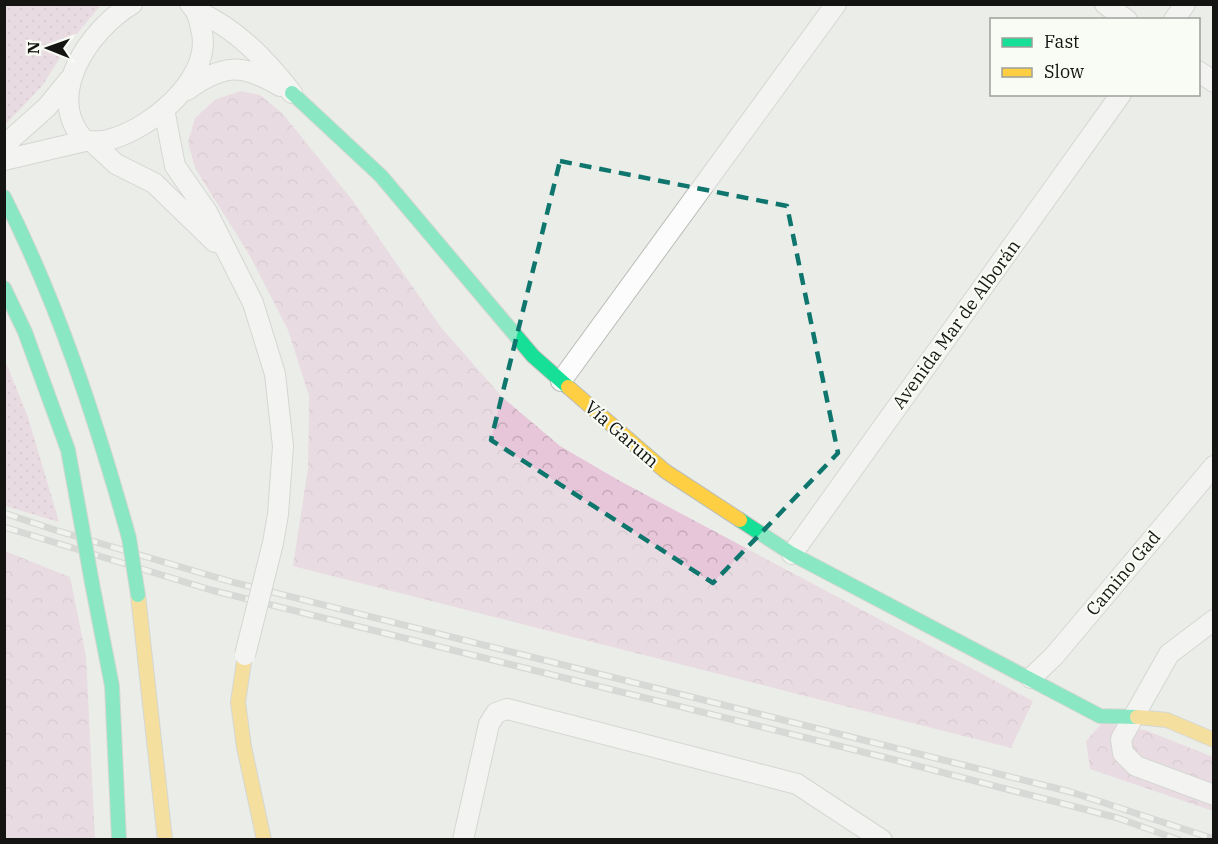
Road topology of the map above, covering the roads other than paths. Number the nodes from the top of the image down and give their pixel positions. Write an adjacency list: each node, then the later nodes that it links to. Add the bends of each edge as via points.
1 (132, 4): 9 (street, via 99,32)
2 (836, 4): 21 (street)
3 (1105, 4): 6 (street)
4 (1185, 4): 7 (street)
5 (194, 8): 11 (street, via 203,42 196,69); 12 (street, Vía Garum, via 231,29 271,66)
6 (1124, 18)
7 (1175, 18)
8 (1200, 72): 10 (street)
9 (71, 78): 15 (street, via 66,101 75,130); 16 (street, via 47,107)
10 (1214, 82)
11 (182, 93): 12 (street, Vía Garum, via 210,74 240,68 257,72); 14 (street)
12 (292, 93): 21 (main road, Vía Garum, via 381,176 533,356)
13 (1120, 96): 23 (street, Avenida Mar de Alborán)
14 (164, 109): 15 (street, via 130,133 106,141); 19 (street, via 175,166 207,212)
15 (88, 141): 17 (street); 19 (street, via 116,164 154,183)
16 (4, 142)
17 (4, 160)
18 (4, 198): 30 (main road, bridge, via 65,332 105,449 129,538)
19 (227, 256): 25 (street, bridge, via 253,303 275,374 283,446 273,543)
20 (4, 288): 31 (main road, bridge, via 25,332 68,450 112,686)
21 (561, 381): 23 (main road, Vía Garum, via 665,471)
22 (1214, 466): 26 (street, Camino Gad, via 1054,656)
23 (792, 554): 26 (main road, Vía Garum)
24 (1214, 620): 27 (street, via 1169,654)
25 (245, 655): 32 (main road, via 238,702)
26 (1031, 678): 27 (main road, Vía Garum, via 1100,716)
27 (1136, 716): 28 (main road, Vía Garum, via 1162,718); 29 (street, via 1121,740 1123,753 1136,766)
28 (1214, 740)
29 (1214, 795)
30 (166, 837)
31 (119, 840)
32 (264, 840)
33 (463, 840): 34 (street, via 489,724 496,713 507,709 797,784)
34 (882, 840)

